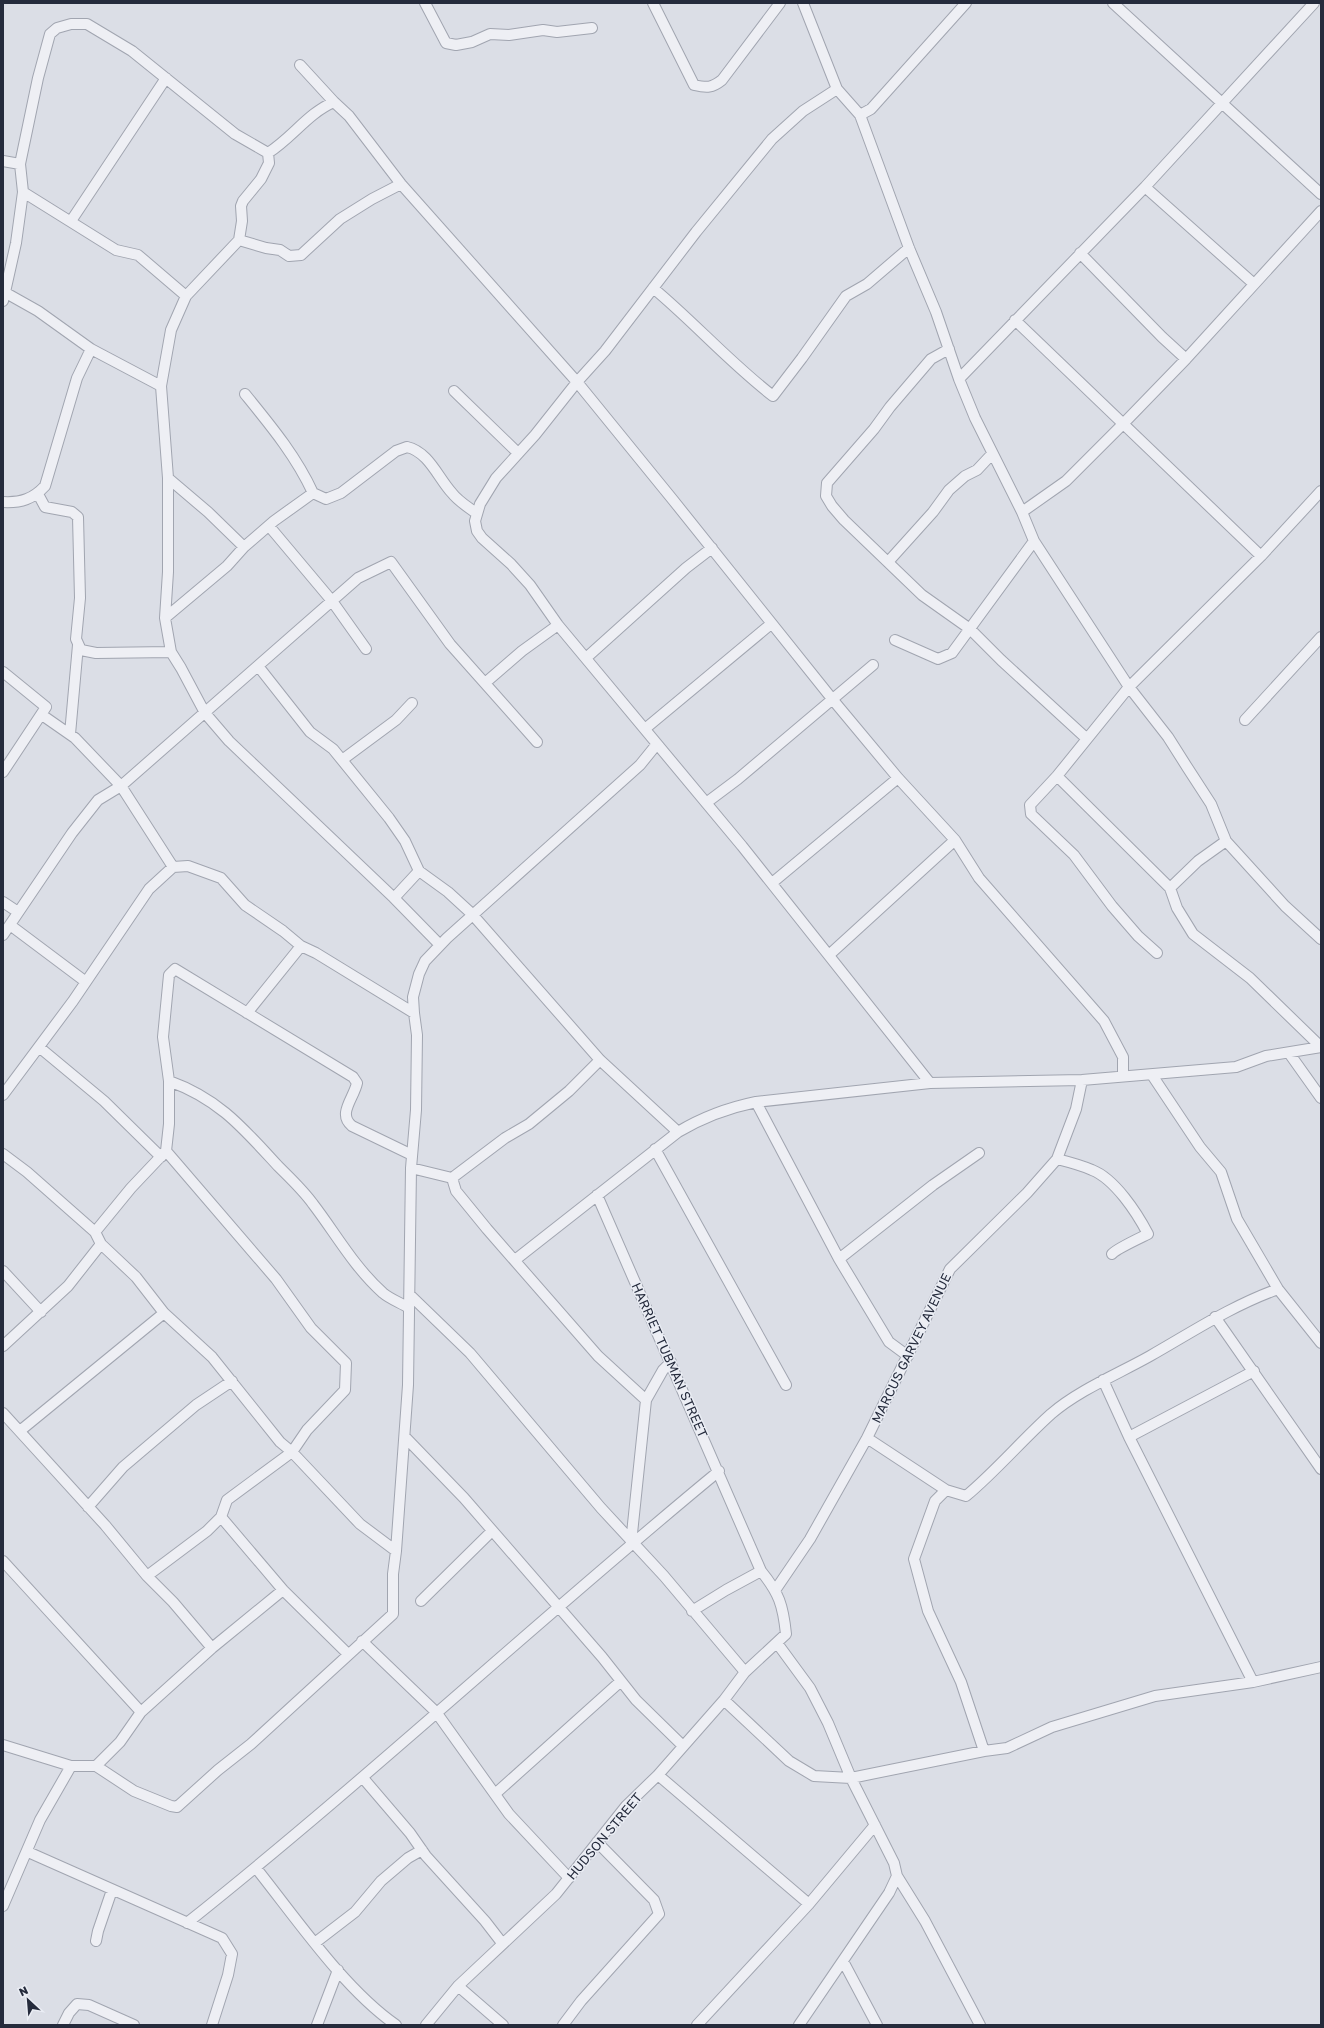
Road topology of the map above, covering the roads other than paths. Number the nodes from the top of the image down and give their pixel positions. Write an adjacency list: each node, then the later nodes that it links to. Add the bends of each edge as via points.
1 (425, 3): 9 (street, via 446,43 456,45 472,42 490,34 509,35 543,30 557,32)
2 (664, 3): 8 (street)
3 (780, 3): 8 (street, via 722,80 708,88 694,85)
4 (803, 3): 12 (street)
5 (966, 3): 15 (street, via 871,109)
6 (1113, 3): 14 (street)
7 (1314, 3): 14 (street)
8 (655, 7)
9 (592, 28)
10 (300, 65): 13 (street)
11 (166, 78): 16 (street, via 235,134); 18 (street, via 132,51 87,24 71,24 57,28 50,34 38,78); 24 (street)
12 (837, 89): 15 (street); 29 (street, via 802,111 772,139)
13 (334, 102): 16 (street, via 316,111 288,139); 19 (street, via 349,116)
14 (1222, 103): 20 (street); 22 (street)
15 (860, 115): 26 (street)
16 (268, 152): 25 (street, via 269,163 241,206)
17 (3, 161): 18 (street)
18 (20, 164): 21 (street)
19 (401, 184): 25 (street, via 340,219 301,255 289,256 280,250); 37 (street)
20 (1145, 187): 27 (street); 28 (street)
21 (23, 192): 24 (street); 30 (street)
22 (1321, 194)
23 (1321, 211): 28 (street)
24 (71, 221): 31 (street, via 116,250 138,255)
25 (239, 240): 31 (street)
26 (909, 248): 29 (street, via 867,284 846,296 773,396); 34 (street)
27 (1080, 253): 32 (street); 35 (street)
28 (1254, 284): 35 (street)
29 (653, 288): 37 (street, via 605,351)
30 (5, 293): 33 (street, via 38,311)
31 (186, 296): 38 (street, via 171,330)
32 (1015, 320): 36 (street); 41 (street)
33 (92, 349): 38 (street); 47 (street, via 77,378 49,478)
34 (949, 349): 36 (street); 56 (street, via 931,359 827,483 826,496 832,506)
35 (1186, 359): 41 (street)
36 (959, 379): 43 (street)
37 (577, 382): 42 (street); 54 (street)
38 (161, 386): 44 (street)
39 (454, 391): 42 (street)
40 (245, 394): 46 (street, via 285,443 303,471)
41 (1124, 424): 49 (street, via 1066,481); 55 (street)
42 (518, 453): 50 (street, via 496,478)
43 (992, 454): 49 (street); 56 (street, via 977,470 964,476 949,490 933,512)
44 (168, 478): 53 (street); 58 (street, via 168,572)
45 (1321, 490): 55 (street)
46 (313, 493): 50 (street, via 326,499 335,496 396,450 407,447 419,452 438,472 452,494); 51 (street)
47 (38, 494): 48 (street, via 14,503); 64 (street, via 45,507 72,512 78,517)
48 (3, 502)
49 (1022, 512): 52 (street)
50 (476, 513): 60 (street, via 474,521 482,538 530,585)
51 (269, 526): 53 (street); 57 (street)
52 (1034, 541): 61 (street); 72 (street)
53 (244, 547): 58 (street, via 227,566)
54 (712, 548): 59 (street); 67 (street, via 686,568)
55 (1261, 556): 72 (street)
56 (888, 562): 61 (street, via 922,595)
57 (332, 601): 65 (street); 69 (street); 71 (street, via 358,578 391,562 450,644)
58 (165, 618): 66 (street)
59 (771, 624): 73 (street); 78 (street)
60 (558, 625): 67 (street); 71 (street, via 522,651)
61 (970, 629): 63 (street, via 952,653 938,659); 80 (street)
62 (1321, 637): 77 (street)
63 (895, 640)
64 (78, 645): 66 (street, via 81,650 96,653); 79 (street)
65 (366, 649)
66 (171, 652): 75 (street)
67 (586, 658): 78 (street)
68 (873, 665): 73 (street)
69 (258, 666): 75 (street); 83 (street, via 310,732 333,749)
70 (3, 672): 76 (street, via 46,704)
71 (485, 683): 81 (street)
72 (1129, 687): 80 (street); 90 (street, via 1168,737 1211,804)
73 (833, 700): 86 (street); 88 (street)
74 (412, 703): 83 (street, via 396,720)
75 (205, 713): 87 (street); 95 (street, via 229,741)
76 (42, 715): 79 (street); 84 (street)
77 (1245, 720)
78 (646, 728): 82 (street)
79 (70, 734): 87 (street)
80 (1086, 738): 85 (street)
81 (537, 742)
82 (657, 744): 88 (street); 98 (street, via 640,765)
83 (342, 760): 92 (street, via 405,841)
84 (3, 772)
85 (1057, 776): 94 (street); 104 (street, via 1030,805 1031,814 1074,855 1112,906)
86 (898, 778): 89 (street); 93 (street)
87 (121, 786): 91 (street); 97 (street, via 98,800)
88 (706, 803): 93 (street)
89 (955, 840): 105 (street); 113 (street, via 979,878 1104,1021 1123,1057)
90 (1226, 841): 94 (street, via 1198,861); 101 (street, via 1285,906)
91 (173, 867): 103 (street, via 188,866 221,878 245,905); 106 (street, via 149,889)
92 (419, 871): 95 (street); 98 (street)
93 (772, 883): 105 (street)
94 (1170, 888): 110 (street, via 1177,908 1193,934 1250,978)
95 (394, 898): 102 (street)
96 (3, 902): 97 (street)
97 (18, 912): 99 (street)
98 (472, 914): 102 (street); 112 (street)
99 (10, 925): 100 (street); 106 (street)
100 (3, 935)
101 (1321, 939)
102 (440, 945): 108 (street, via 419,974 413,997)
103 (301, 946): 107 (street); 108 (street)
104 (1157, 953)
105 (829, 955): 117 (street)
106 (86, 982): 109 (street)
107 (248, 1013): 116 (street, via 175,969 169,975 163,1036); 126 (street, via 353,1077 357,1084 345,1112 346,1121)
108 (414, 1013): 126 (street, via 417,1035 416,1110)
109 (39, 1047): 118 (street); 125 (street)
110 (1321, 1047): 111 (street)
111 (1289, 1053): 114 (street, via 1266,1056 1236,1067); 119 (street)
112 (600, 1060): 121 (street); 129 (street, via 529,1124 505,1138)
113 (1123, 1075): 114 (street); 115 (street)
114 (1152, 1075): 137 (street, via 1200,1147 1221,1172 1237,1219)
115 (1082, 1080): 117 (street); 127 (street, MARCUS GARVEY AVENUE, via 1076,1109)
116 (169, 1082): 125 (street, via 169,1124); 139 (street, via 191,1089 232,1117 313,1203 361,1270 384,1293)
117 (930, 1083): 120 (street)
118 (3, 1095)
119 (1321, 1098)
120 (756, 1102): 121 (street, via 700,1119); 134 (street)
121 (678, 1132): 122 (street)
122 (655, 1149): 130 (street); 150 (street)
123 (979, 1153): 134 (street, via 933,1185)
124 (3, 1154): 131 (street)
125 (163, 1154): 131 (street); 157 (street, via 276,1279 311,1328 346,1363 345,1390 307,1430)
126 (412, 1155): 128 (street)
127 (1057, 1159): 133 (street, via 1094,1170 1114,1187 1136,1212 1148,1234); 145 (street, MARCUS GARVEY AVENUE, via 1027,1193 950,1269)
128 (411, 1168): 129 (street); 138 (street)
129 (452, 1178): 135 (street, via 456,1191)
130 (597, 1195): 135 (street); 146 (street, HARRIET TUBMAN STREET)
131 (94, 1232): 132 (street)
132 (100, 1244): 140 (street, via 68,1286); 141 (street, via 136,1277)
133 (1112, 1254)
134 (839, 1259): 145 (street, via 889,1342)
135 (515, 1260): 151 (street, via 598,1356)
136 (3, 1271): 140 (street)
137 (1278, 1289): 142 (street, via 1248,1300); 143 (street)
138 (410, 1295): 139 (street); 164 (street, via 470,1354)
139 (409, 1308): 154 (street)
140 (41, 1312): 144 (street)
141 (164, 1313): 149 (street, via 212,1357); 153 (street)
142 (1216, 1317): 147 (street); 148 (street)
143 (1321, 1343)
144 (3, 1346)
145 (908, 1356): 156 (street, MARCUS GARVEY AVENUE)
146 (671, 1362): 151 (street, via 663,1370); 159 (street, HARRIET TUBMAN STREET)
147 (1254, 1371): 155 (street); 158 (street)
148 (1103, 1380): 155 (street); 160 (street, via 1052,1414 966,1496)
149 (232, 1381): 157 (street, via 280,1442); 161 (street, via 196,1405 123,1467)
150 (786, 1385)
151 (646, 1400): 164 (street)
152 (3, 1413): 153 (street)
153 (20, 1430): 161 (street)
154 (405, 1437): 163 (street); 165 (street)
155 (1129, 1437): 181 (street)
156 (867, 1438): 160 (street); 169 (street, MARCUS GARVEY AVENUE, via 810,1538)
157 (292, 1452): 162 (street, via 227,1500); 165 (street, via 360,1524)
158 (1321, 1469)
159 (718, 1471): 164 (street); 167 (street, HARRIET TUBMAN STREET)
160 (946, 1490): 187 (street, via 935,1501 914,1560 928,1611 961,1682)
161 (88, 1507): 168 (street)
162 (221, 1517): 168 (street, via 207,1531); 170 (street)
163 (492, 1531): 171 (street); 172 (street)
164 (631, 1543): 172 (street); 173 (street, via 664,1576)
165 (396, 1551): 174 (street, via 392,1574 393,1614)
166 (3, 1561): 183 (street)
167 (761, 1571): 169 (street, HARRIET TUBMAN STREET); 173 (street)
168 (148, 1576): 176 (street, via 174,1602)
169 (776, 1589): 175 (street, via 784,1613 786,1634)
170 (283, 1590): 176 (street); 177 (street)
171 (422, 1601)
172 (559, 1607): 180 (street); 184 (street)
173 (692, 1611): 179 (street)
174 (362, 1641): 177 (street); 184 (street)
175 (777, 1643): 179 (street, HUDSON STREET); 192 (street, via 810,1688)
176 (212, 1648): 183 (street)
177 (348, 1654): 189 (street, via 307,1694 177,1806 134,1791)
178 (1321, 1667): 181 (street)
179 (745, 1672): 182 (street, HUDSON STREET)
180 (621, 1681): 186 (street, via 636,1700); 193 (street)
181 (1253, 1682): 187 (street, via 1155,1696 1052,1727 1007,1748)
182 (724, 1700): 186 (street, HUDSON STREET); 192 (street, via 789,1762 814,1776)
183 (141, 1712): 189 (street, via 120,1742)
184 (436, 1712): 191 (street); 193 (street)
185 (3, 1746): 188 (street)
186 (683, 1746): 190 (street, HUDSON STREET)
187 (984, 1751): 192 (street)
188 (71, 1766): 189 (street); 197 (street, via 40,1820)
189 (96, 1766)
190 (658, 1775): 195 (street, HUDSON STREET, via 626,1806); 202 (street)
191 (363, 1778): 196 (street); 198 (street)
192 (851, 1778): 194 (street)
193 (495, 1794): 200 (street, via 509,1814)
194 (875, 1825): 199 (street, via 894,1863); 202 (street)
195 (597, 1842): 200 (street, HUDSON STREET); 218 (street, via 654,1900 659,1914 581,2001)
196 (422, 1850): 206 (street, via 408,1858 381,1881 355,1912); 207 (street)
197 (28, 1852): 201 (street); 203 (street)
198 (256, 1868): 204 (street); 206 (street)
199 (897, 1876): 208 (street, via 889,1893); 222 (street, via 925,1921)
200 (569, 1878): 207 (street, HUDSON STREET, via 556,1894)
201 (112, 1890): 204 (street); 205 (street)
202 (809, 1904): 219 (street)
203 (3, 1906)
204 (187, 1923): 213 (street, via 222,1938 232,1954)
205 (96, 1941)
206 (316, 1942): 209 (street)
207 (502, 1943): 210 (street, HUDSON STREET)
208 (844, 1961): 220 (street); 221 (street)
209 (338, 1970): 214 (street); 215 (street, via 376,2010)
210 (458, 1986): 216 (street, HUDSON STREET); 217 (street)
211 (63, 2025): 212 (street, via 69,2013 78,2004 89,2005)
212 (134, 2025)
213 (212, 2025)
214 (317, 2025)
215 (396, 2025)
216 (426, 2025)
217 (503, 2025)
218 (564, 2025)
219 (697, 2025)
220 (799, 2025)
221 (877, 2025)
222 (980, 2025)

